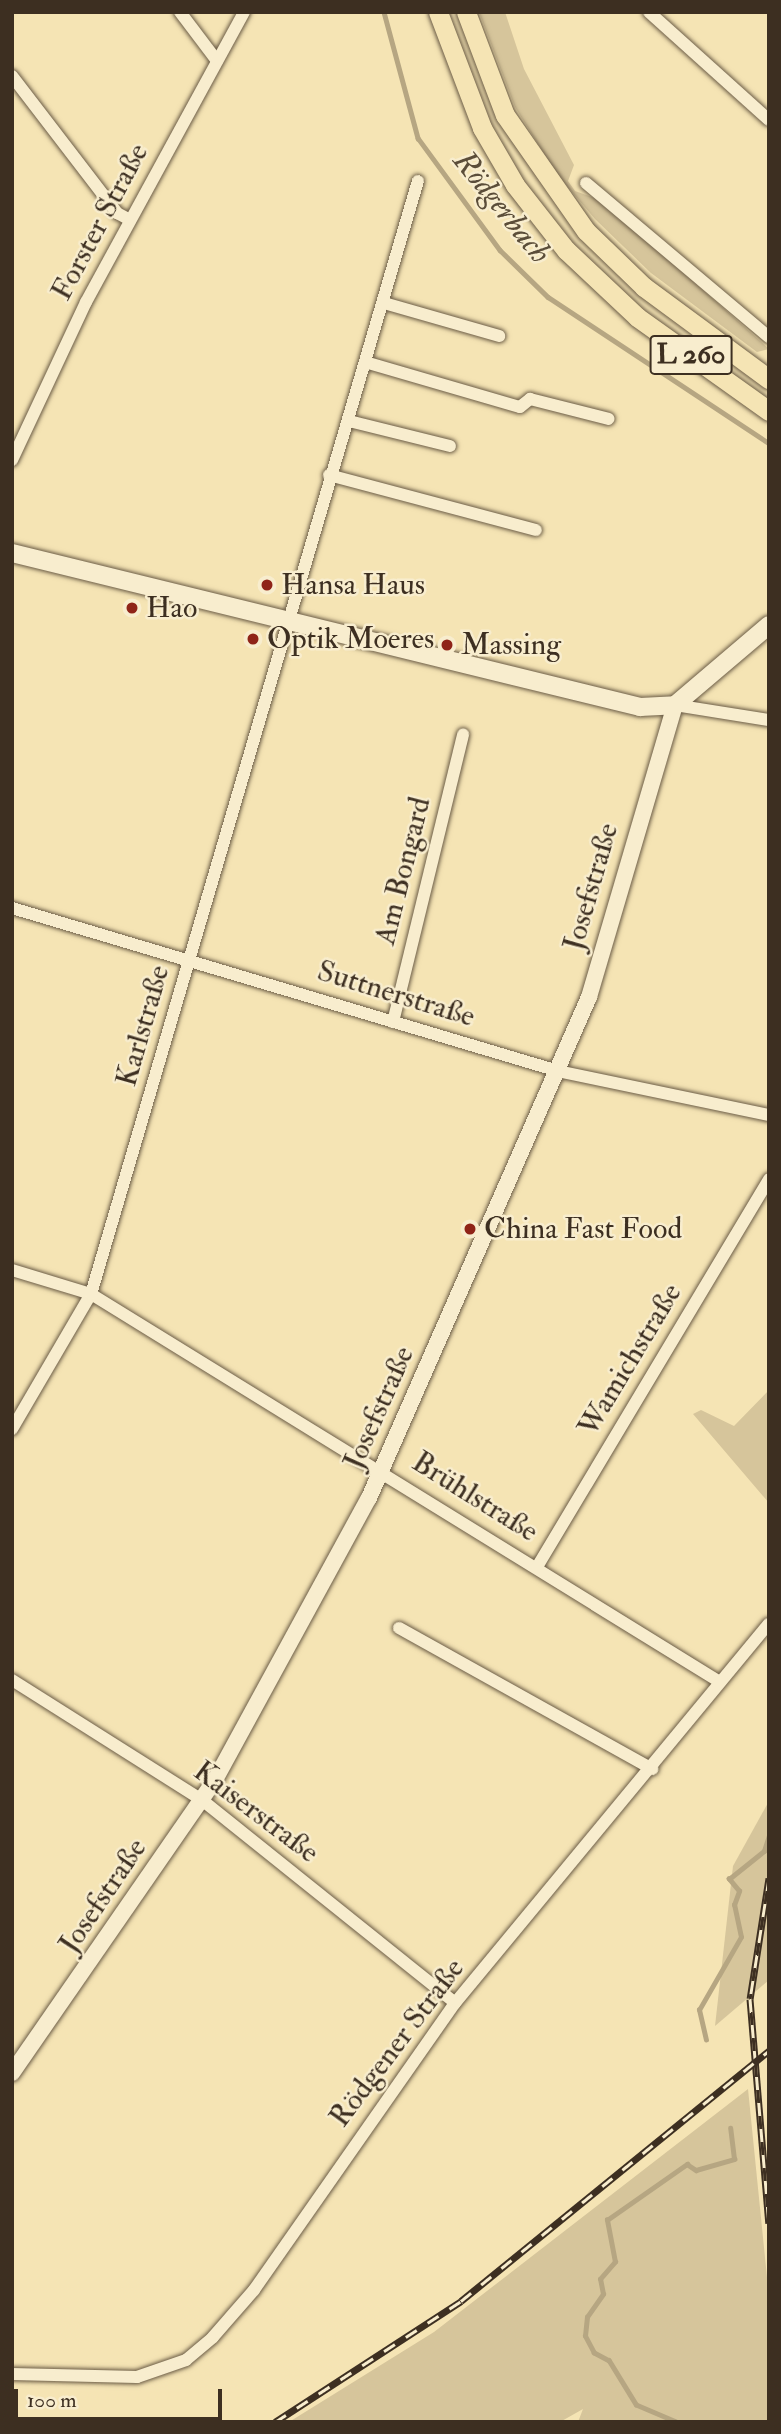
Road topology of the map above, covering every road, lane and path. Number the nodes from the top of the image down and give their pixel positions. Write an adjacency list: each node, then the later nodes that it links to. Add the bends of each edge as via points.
1 (180, 12): 6 (street)
2 (244, 12): 6 (street, Forster Straße)
3 (438, 12): 17 (main road, L 260, via 482,128 549,229 637,317)
4 (466, 12): 16 (main road, L 260, via 505,115 586,231 643,287)
5 (649, 12): 8 (street)
6 (217, 61): 11 (street, Forster Straße)
7 (12, 76): 11 (street, via 117,213)
8 (769, 120)
9 (418, 181): 12 (street, Karlstraße)
10 (586, 183): 14 (street)
11 (130, 220): 21 (street, Forster Straße)
12 (384, 303): 13 (street); 15 (street, Karlstraße)
13 (499, 336)
14 (769, 337)
15 (365, 362): 18 (street, via 520,407 530,399); 19 (street, Karlstraße)
16 (769, 379)
17 (769, 411)
18 (609, 419)
19 (349, 421): 20 (street); 22 (street, Karlstraße)
20 (450, 446)
21 (12, 460)
22 (329, 475): 23 (street); 25 (street, Karlstraße)
23 (536, 530)
24 (12, 553): 25 (main road)
25 (284, 621): 27 (main road, via 640,707); 31 (street, Karlstraße)
26 (769, 625): 27 (main road)
27 (675, 705): 28 (street); 33 (street, Josefstraße, via 589,997)
28 (769, 720)
29 (463, 734): 32 (street, Am Bongard)
30 (12, 908): 31 (street, Suttnerstraße)
31 (190, 959): 32 (street, Suttnerstraße); 37 (street, Karlstraße)
32 (393, 1021): 33 (street, Suttnerstraße)
33 (558, 1072): 34 (street, Suttnerstraße); 39 (street, Josefstraße)
34 (769, 1115)
35 (769, 1179): 40 (street, Wamichstraße)
36 (12, 1270): 37 (street, Brühlstraße)
37 (91, 1294): 38 (street, Karlstraße); 39 (street, Brühlstraße)
38 (12, 1429)
39 (382, 1470): 40 (street, Brühlstraße); 46 (street, Josefstraße)
40 (537, 1567): 44 (street, Brühlstraße)
41 (769, 1624): 44 (street, Rödgener Straße)
42 (399, 1628): 45 (street)
43 (12, 1680): 46 (street, Kaiserstraße)
44 (720, 1682): 45 (street, Rödgener Straße)
45 (652, 1769): 47 (street, Rödgener Straße)
46 (202, 1800): 47 (street, Kaiserstraße); 48 (street, Josefstraße)
47 (455, 2003): 49 (street, Rödgener Straße, via 254,2290 186,2360 137,2376)
48 (12, 2073)
49 (12, 2374)

